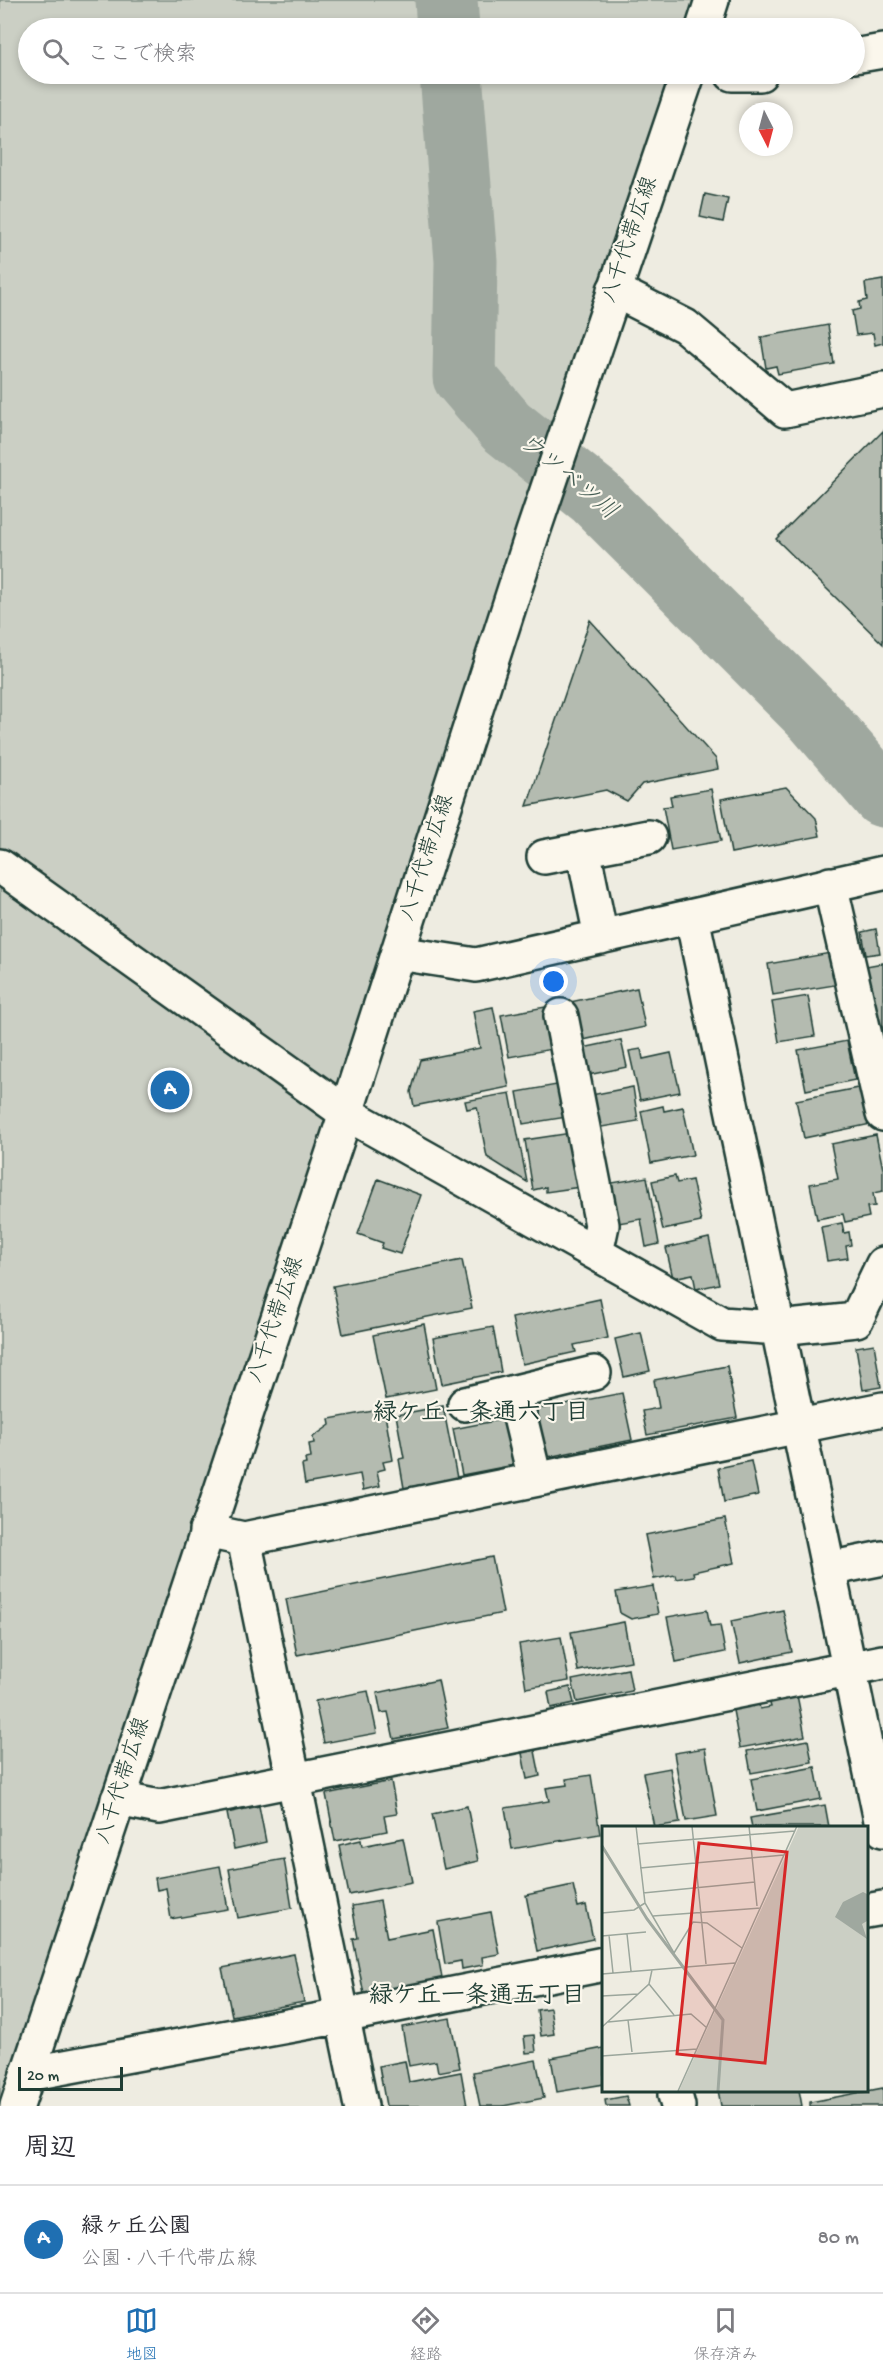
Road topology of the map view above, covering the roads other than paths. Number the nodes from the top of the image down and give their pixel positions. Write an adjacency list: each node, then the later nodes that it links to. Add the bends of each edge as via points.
1 (712, 0): 2 (street)
2 (706, 18)
3 (883, 51): 4 (street)
4 (865, 54)
5 (685, 84): 6 (street, 八千代帯広線)
6 (614, 290): 7 (street, via 685,326 785,410); 16 (street, 八千代帯広線)
7 (883, 390)
8 (649, 837): 9 (street)
9 (584, 849): 10 (street); 15 (street)
10 (544, 856)
11 (0, 866): 18 (street)
12 (877, 881): 13 (street)
13 (830, 884): 14 (street); 19 (street)
14 (692, 916): 15 (street); 22 (street)
15 (600, 937): 16 (street, via 476,965)
16 (398, 953): 18 (street, 八千代帯広線)
17 (561, 1016): 20 (street, via 602,1225)
18 (346, 1113): 20 (street); 29 (street, 八千代帯広線)
19 (883, 1114)
20 (596, 1253): 22 (street, via 722,1324)
21 (883, 1264): 22 (street, via 856,1320)
22 (778, 1328): 27 (street)
23 (594, 1373): 24 (street)
24 (514, 1392): 25 (street); 28 (street)
25 (465, 1404)
26 (883, 1409): 27 (street)
27 (798, 1425): 28 (street); 32 (street)
28 (535, 1479): 30 (street)
29 (206, 1531): 30 (street); 36 (street, 八千代帯広線)
30 (244, 1539): 35 (street)
31 (883, 1558): 32 (street)
32 (828, 1569): 34 (street)
33 (883, 1662): 34 (street)
34 (849, 1669): 35 (street); 37 (street)
35 (294, 1779): 36 (street, via 159,1807); 41 (street)
36 (118, 1799): 42 (street, 八千代帯広線)
37 (883, 1830)
38 (883, 1908): 39 (street)
39 (868, 1911)
40 (602, 1964): 41 (street)
41 (342, 2016): 42 (street); 44 (street)
42 (27, 2074): 43 (street, 八千代帯広線)
43 (17, 2106)
44 (361, 2106)

